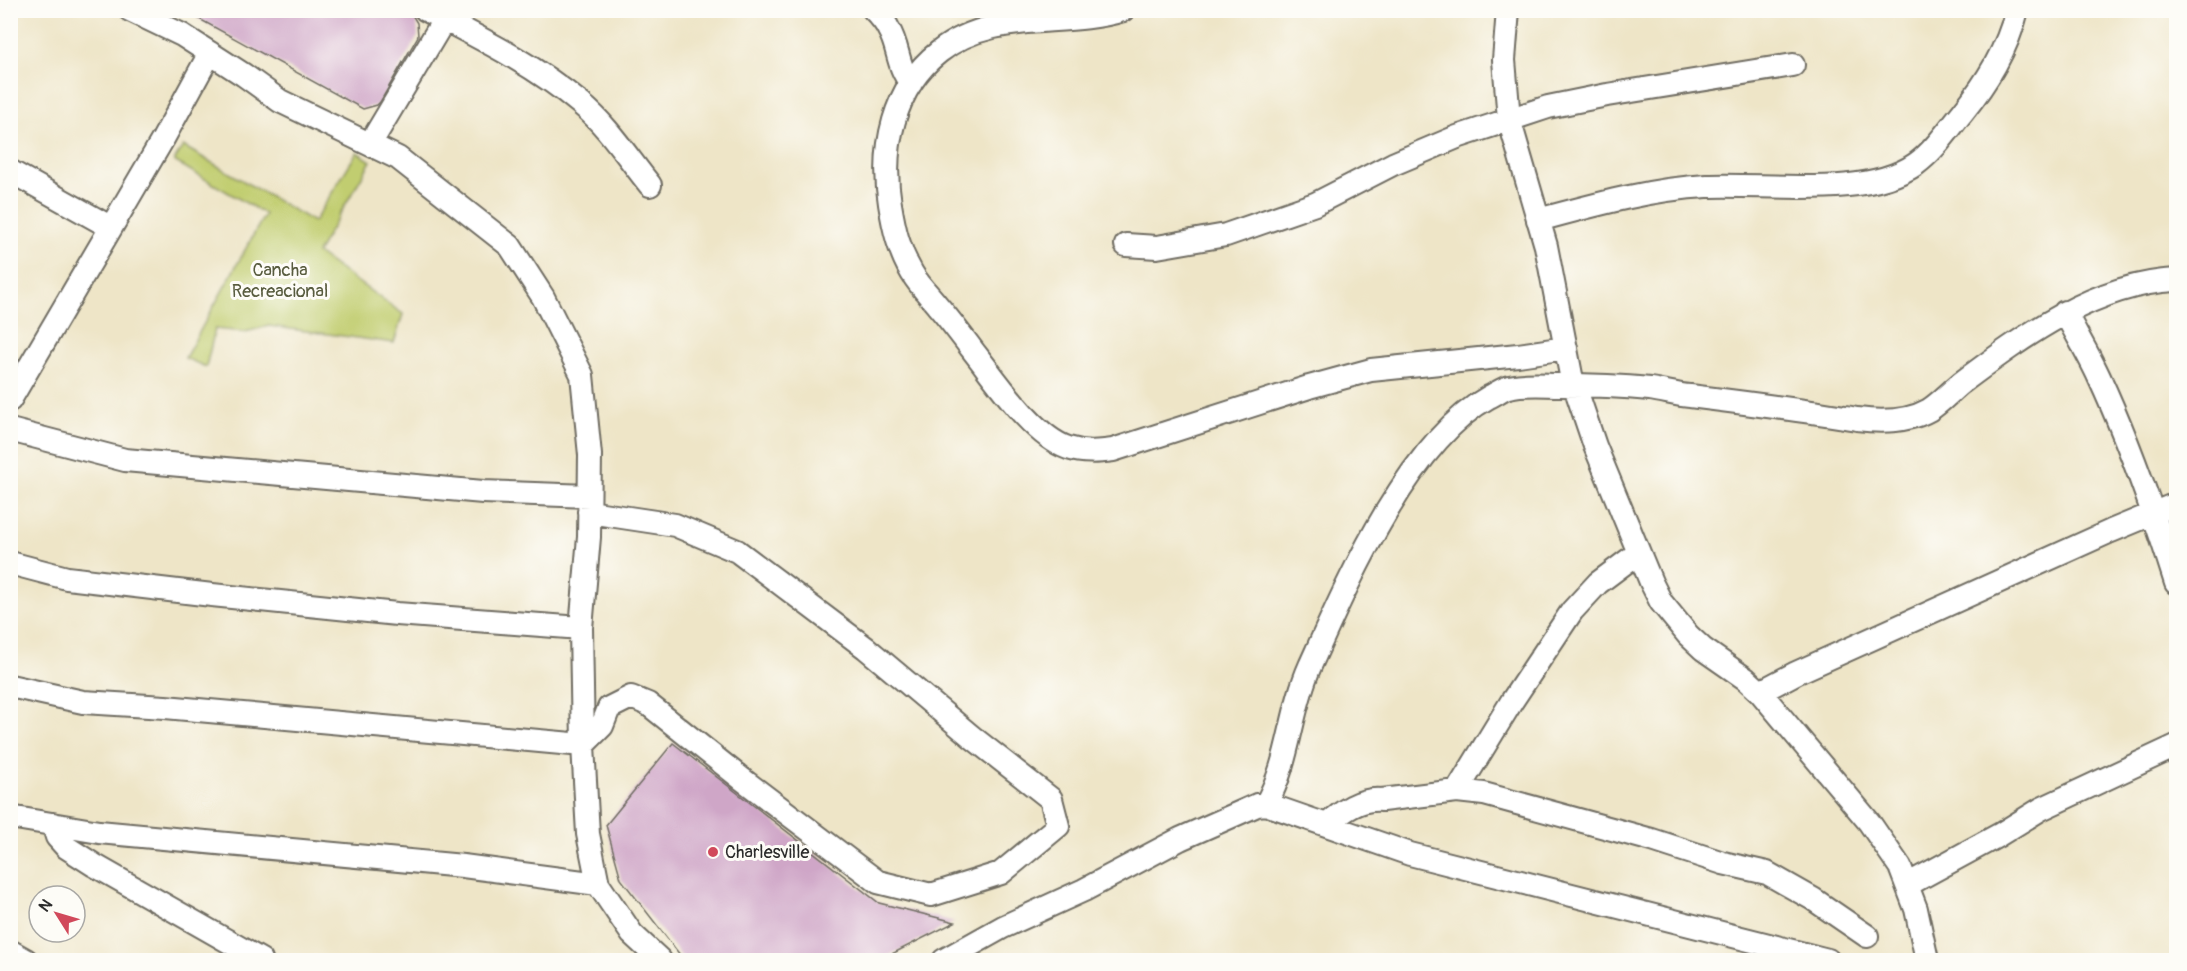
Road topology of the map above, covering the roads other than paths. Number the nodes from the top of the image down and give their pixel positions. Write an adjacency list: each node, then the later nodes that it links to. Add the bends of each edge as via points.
1 (130, 10): 7 (street)
2 (874, 10): 9 (street, via 890,31 904,76)
3 (1123, 10): 9 (street, via 985,28 940,51)
4 (1508, 10): 10 (street, via 1504,60)
5 (2017, 10): 14 (street, via 1998,61 1976,97 1918,163 1895,176 1854,184 1705,186 1656,192)
6 (435, 15): 11 (street); 13 (street, via 543,75 582,105)
7 (210, 53): 11 (street, via 280,101); 15 (street)
8 (1793, 66): 10 (street, via 1607,95)
9 (911, 84): 19 (street, via 892,128 886,168 893,224 903,257 924,290 1009,396 1042,433 1059,444 1089,452 1113,450 1371,370)
10 (1509, 119): 14 (street); 16 (street, via 1393,164 1315,204 1226,235 1157,247)
11 (370, 144): 23 (street, via 398,158 510,246 543,297 582,375 590,455)
12 (10, 171): 15 (street)
13 (650, 185)
14 (1538, 220): 19 (street)
15 (110, 227): 21 (street)
16 (1126, 245)
17 (2176, 280): 18 (street, via 2123,289)
18 (2065, 312): 20 (street, via 1928,410 1899,419 1871,421 1653,390); 25 (street, via 2098,375)
19 (1566, 348): 20 (street)
20 (1575, 385): 26 (street); 35 (street, via 1509,387 1478,404 1441,438 1409,476 1351,578 1307,674 1284,763)
21 (10, 400)
22 (10, 430): 23 (street, via 124,460)
23 (589, 504): 29 (street); 32 (street, via 675,525 736,551 866,648 1051,799 1058,826 1001,873 931,895 878,882 648,704 631,697 609,708 602,726)
24 (2176, 504): 25 (street)
25 (2154, 513): 28 (street); 31 (street)
26 (1638, 553): 31 (street, via 1674,620 1703,650); 34 (street, via 1598,583 1572,611)
27 (10, 563): 29 (street, via 67,578 212,595)
28 (2176, 583)
29 (581, 628): 32 (street)
30 (10, 686): 32 (street, via 83,702)
31 (1760, 692): 40 (street, via 1869,822 1900,867)
32 (583, 745): 39 (street, via 588,834)
33 (2176, 746): 40 (street, via 2041,809)
34 (1456, 791): 38 (street, via 1371,799 1348,808); 41 (street, via 1511,800 1767,873)
35 (1266, 804): 38 (street); 46 (street, via 1180,839)
36 (10, 817): 37 (street)
37 (52, 824): 39 (street, via 99,832 463,866); 44 (street, via 66,847)
38 (1327, 825): 47 (street, via 1410,854)
39 (598, 884): 45 (street, via 632,934)
40 (1906, 885): 48 (street, via 1916,909)
41 (1867, 936)
42 (10, 951): 43 (street)
43 (26, 960)
44 (261, 960)
45 (660, 960)
46 (944, 960)
47 (1828, 960)
48 (1927, 960)

